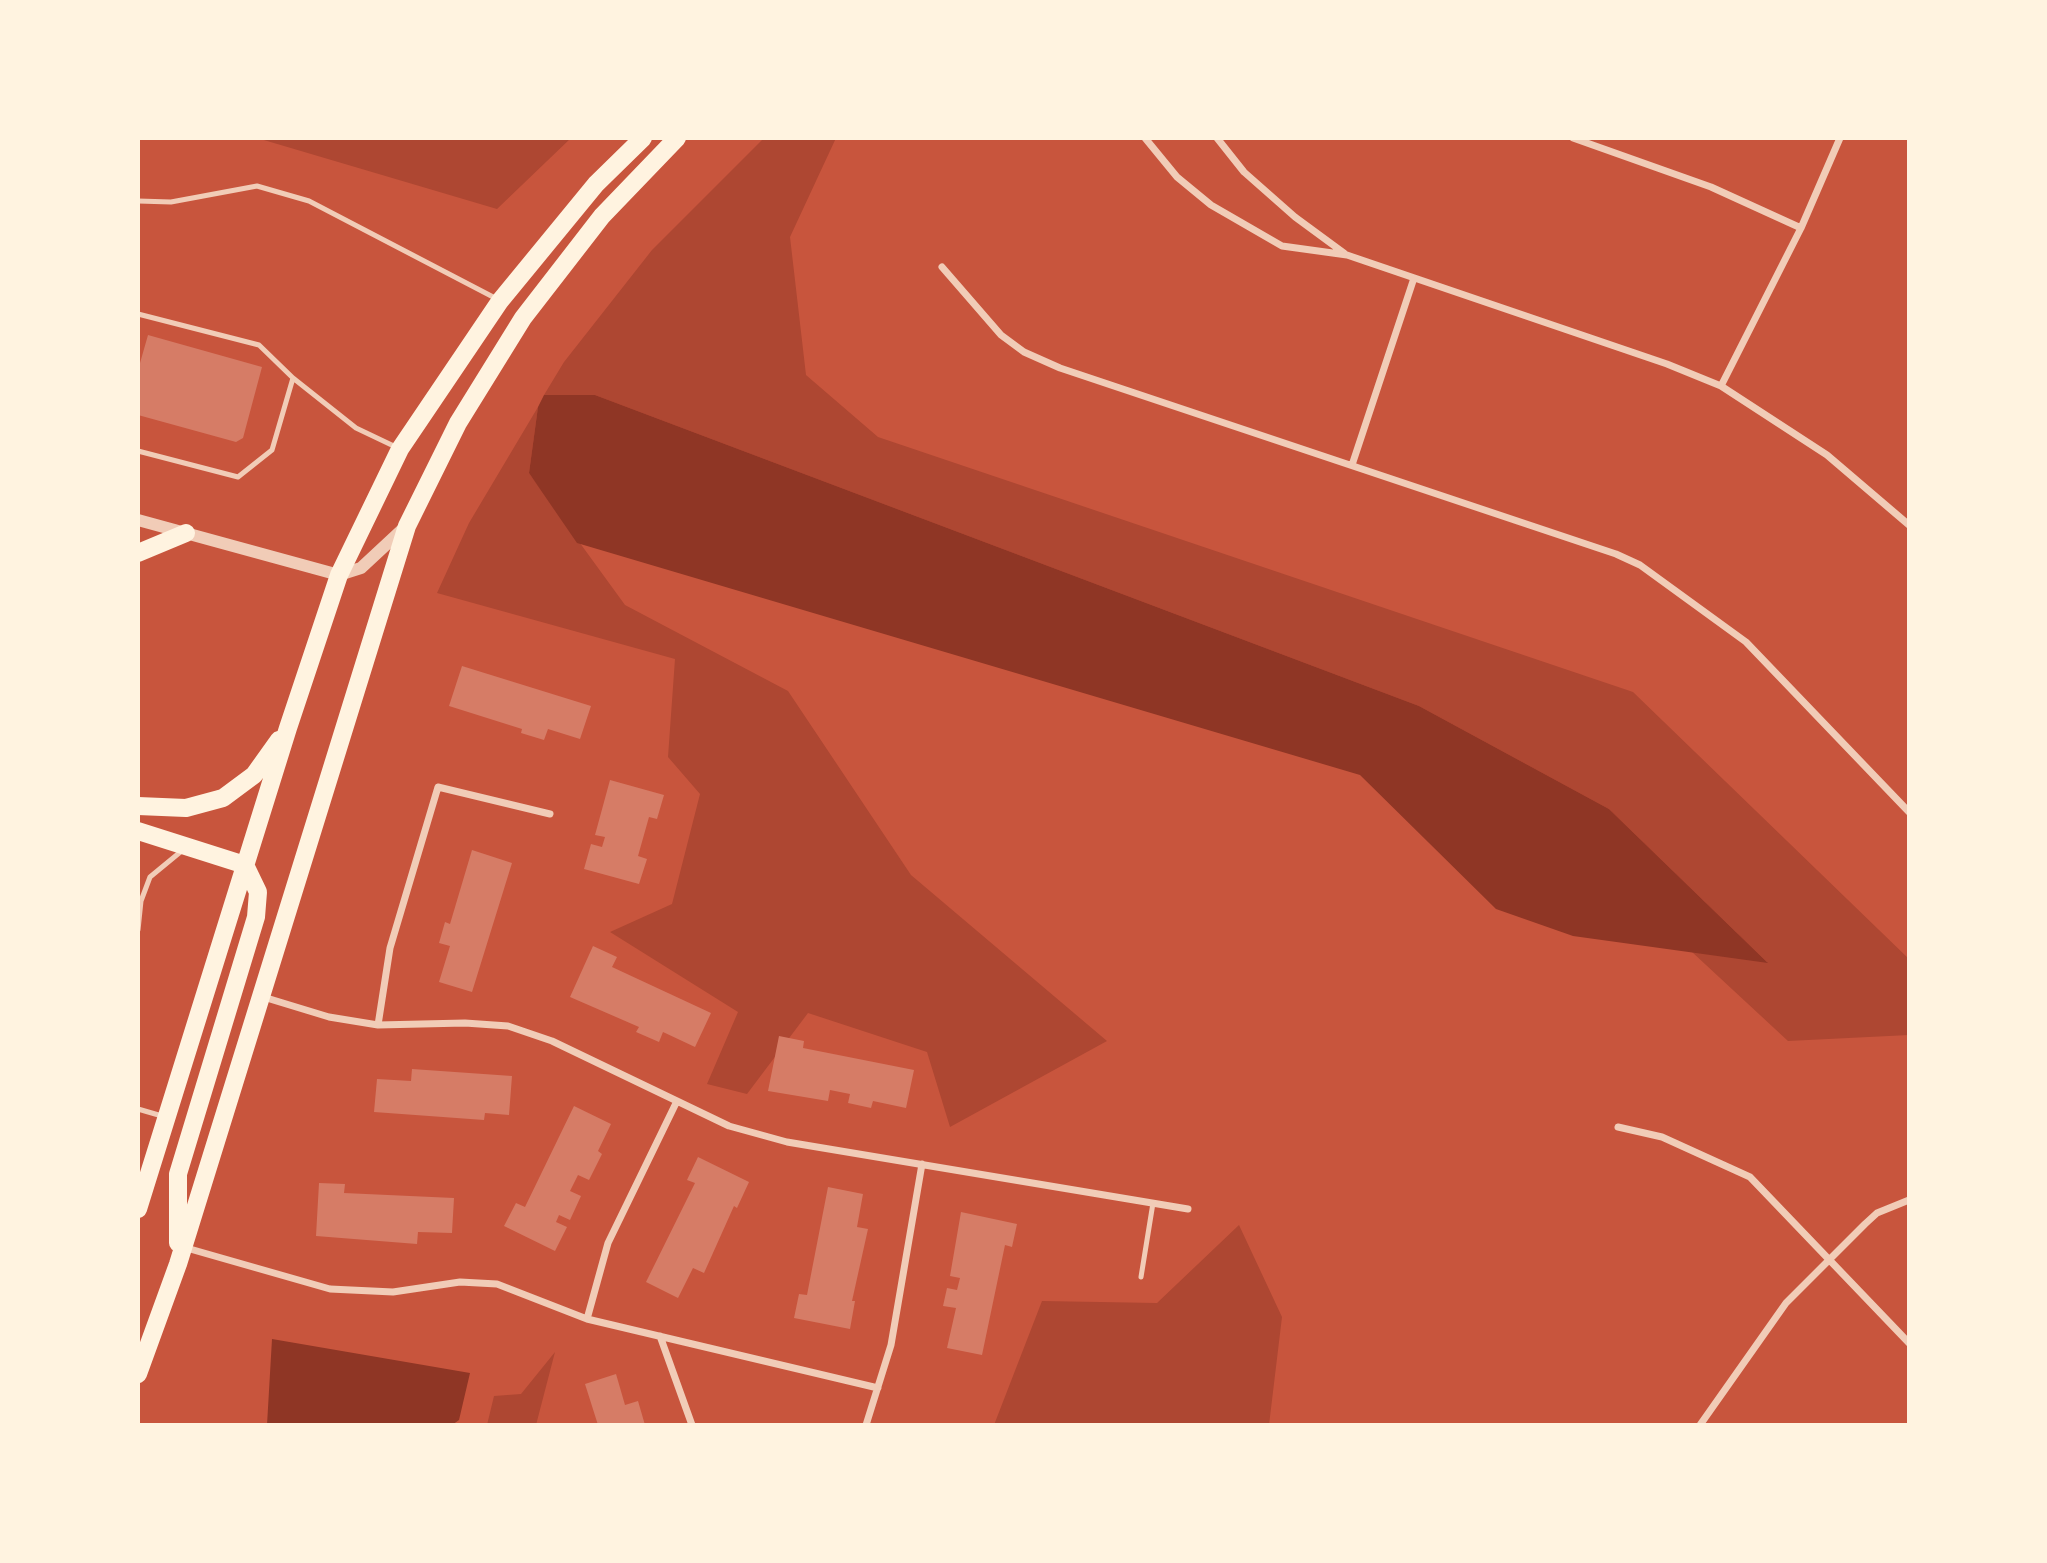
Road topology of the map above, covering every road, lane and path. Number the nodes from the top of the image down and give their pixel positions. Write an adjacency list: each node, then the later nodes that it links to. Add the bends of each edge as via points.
1 (643, 138): 12 (main road, via 596,184)
2 (677, 138): 22 (main road, via 602,216 523,318 458,424)
3 (1145, 138): 9 (street, via 1177,177 1211,205 1282,246)
4 (1217, 138): 9 (street, via 1244,172)
5 (1573, 138): 8 (street, via 1711,187)
6 (1840, 138): 8 (street)
7 (138, 201): 12 (lane, via 171,202 257,186 309,201)
8 (1801, 228): 15 (street)
9 (1347, 255): 11 (street)
10 (942, 267): 18 (street, via 978,312 1024,352 1059,368)
11 (1414, 278): 15 (street); 18 (street)
12 (500, 300): 16 (main road)
13 (138, 314): 14 (lane, via 259,345)
14 (293, 378): 16 (lane, via 356,428); 17 (lane, via 272,450 238,477)
15 (1721, 386): 20 (street, via 1828,455)
16 (400, 449): 26 (main road)
17 (138, 451)
18 (1352, 465): 29 (street, via 1640,565 1746,642)
19 (1909, 512): 20 (street)
20 (1902, 519): 23 (street)
21 (138, 520): 24 (street)
22 (407, 526): 26 (street, via 362,568); 36 (main road)
23 (1909, 526)
24 (186, 533): 25 (main road); 26 (street)
25 (138, 553)
26 (339, 575): 27 (main road)
27 (288, 728): 28 (main road, via 254,775 223,798 186,808); 33 (main road)
28 (138, 806)
29 (1909, 812)
30 (550, 814): 37 (street, via 438,787 390,948)
31 (138, 831): 32 (main road)
32 (186, 847): 33 (main road); 34 (lane, via 150,877)
33 (245, 865): 40 (main road); 47 (main road, via 258,892 256,917 178,1174)
34 (140, 900): 35 (lane)
35 (138, 930)
36 (260, 996): 37 (street, via 329,1017); 47 (main road)
37 (378, 1025): 38 (street, via 508,1026 552,1041)
38 (677, 1101): 42 (street, via 729,1126 787,1142); 50 (street, via 608,1243)
39 (138, 1110): 40 (lane)
40 (167, 1117): 45 (main road)
41 (1618, 1127): 48 (street, via 1662,1137 1750,1177)
42 (922, 1164): 44 (street); 54 (street, via 891,1346)
43 (1909, 1200): 48 (street, via 1877,1213)
44 (1153, 1203): 46 (street); 49 (lane)
45 (138, 1209)
46 (1188, 1209)
47 (180, 1256): 50 (street, via 330,1289 393,1292 460,1282 497,1284); 53 (main road)
48 (1830, 1258): 52 (street); 57 (street, via 1786,1303)
49 (1141, 1277)
50 (587, 1319): 51 (street)
51 (660, 1336): 54 (street); 55 (street)
52 (1909, 1343)
53 (138, 1374)
54 (878, 1388): 56 (street)
55 (692, 1425)
56 (866, 1425)
57 (1700, 1425)

